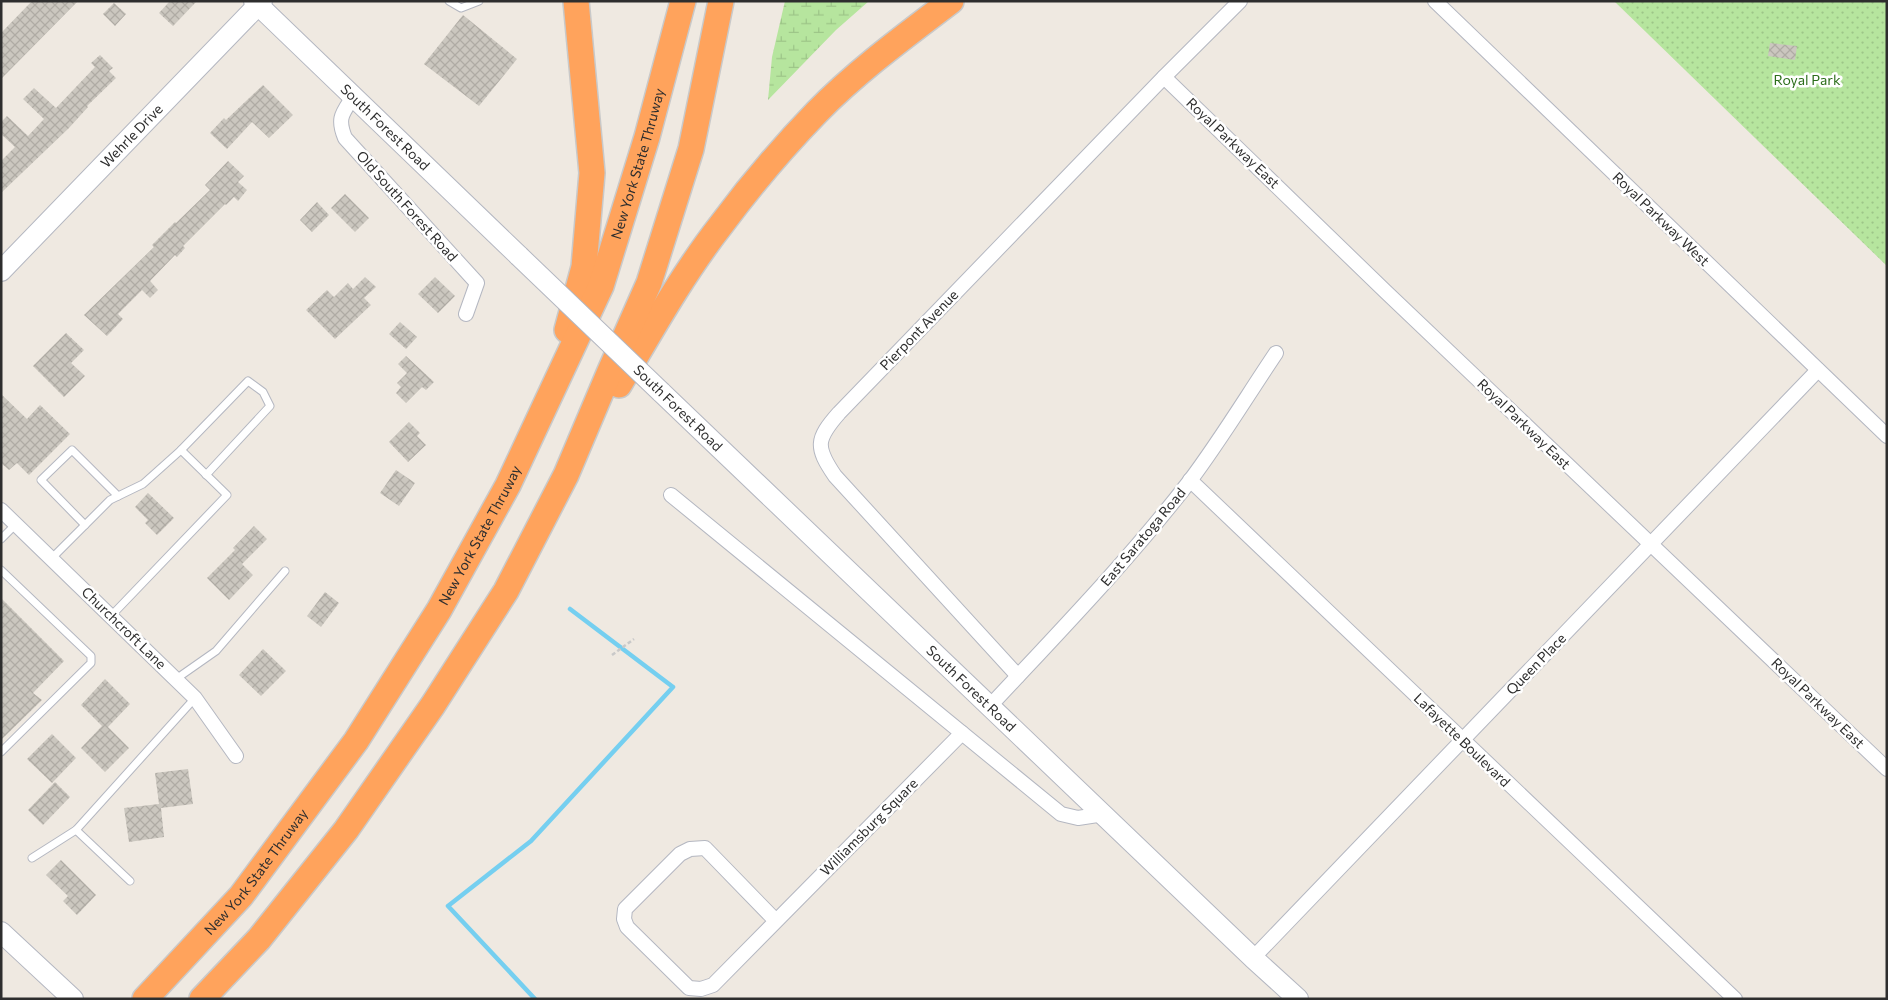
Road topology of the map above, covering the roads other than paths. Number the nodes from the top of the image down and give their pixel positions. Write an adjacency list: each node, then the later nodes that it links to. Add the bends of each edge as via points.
1 (449, 1): 2 (lane, via 461,8)
2 (479, 1)
3 (576, 1): 16 (highway, via 592,173 590,205 584,267)
4 (683, 1): 16 (highway, New York State Thruway, via 647,137 601,286)
5 (721, 1): 20 (highway, via 691,149 649,283)
6 (951, 1): 20 (highway, via 880,55 817,112 720,226 670,299)
7 (1240, 1): 10 (street, Pierpont Avenue)
8 (1435, 1): 15 (street, Royal Parkway West)
9 (258, 3): 11 (street, South Forest Road); 12 (street, Wehrle Drive)
10 (1164, 76): 28 (street, Royal Parkway East); 33 (street, Pierpont Avenue, via 839,413 826,428 820,442 823,459 835,476)
11 (353, 97): 13 (street, Old South Forest Road, via 341,115 340,126 345,138 477,283); 36 (street, South Forest Road, bridge)
12 (1, 271)
13 (466, 314)
14 (1276, 353): 21 (street, East Saratoga Road)
15 (1818, 370): 17 (street, Royal Parkway West); 28 (street, Queen Place)
16 (551, 390): 50 (highway, New York State Thruway, via 508,485 443,602 356,741 241,896)
17 (1887, 436)
18 (180, 450): 19 (lane); 19 (lane, via 248,381 263,392 270,406); 23 (lane, via 143,484)
19 (206, 475): 32 (lane, via 226,495)
20 (566, 475): 51 (highway, via 506,591 394,763 346,830 259,939)
21 (1190, 480): 33 (street, East Saratoga Road, via 1087,602); 38 (street, Lafayette Boulevard)
22 (671, 495): 37 (street)
23 (118, 496): 26 (lane); 26 (lane, via 72,450 41,480)
24 (1, 510): 25 (street, Churchcroft Lane)
25 (17, 524): 27 (lane); 29 (street, Churchcroft Lane)
26 (85, 525): 29 (lane)
27 (1, 540)
28 (1651, 544): 38 (street, Queen Place); 41 (street, Royal Parkway East)
29 (52, 558): 32 (street, Churchcroft Lane)
30 (1, 570): 39 (lane, via 91,656 90,663)
31 (284, 571): 34 (lane, via 216,651)
32 (111, 616): 34 (street, Churchcroft Lane)
33 (1018, 676): 36 (street, East Saratoga Road)
34 (176, 679): 35 (street, Churchcroft Lane)
35 (195, 698): 40 (street, Churchcroft Lane); 43 (lane)
36 (990, 706): 42 (street, South Forest Road)
37 (962, 733): 42 (street, via 1061,814 1078,818); 46 (street, Williamsburg Square)
38 (1463, 740): 48 (street, Queen Place); 53 (street, Lafayette Boulevard)
39 (1, 752)
40 (236, 756)
41 (1887, 769)
42 (1104, 814): 48 (street, South Forest Road)
43 (76, 830): 44 (lane); 45 (lane)
44 (32, 858)
45 (130, 881)
46 (776, 921): 46 (street, Williamsburg Square, via 713,985 702,989 689,988 627,927 624,919 625,909 680,854 690,849 705,848)
47 (1, 932): 49 (street)
48 (1254, 958): 52 (street, South Forest Road)
49 (73, 999)
50 (145, 999)
51 (202, 999)
52 (1298, 999)
53 (1735, 999)

